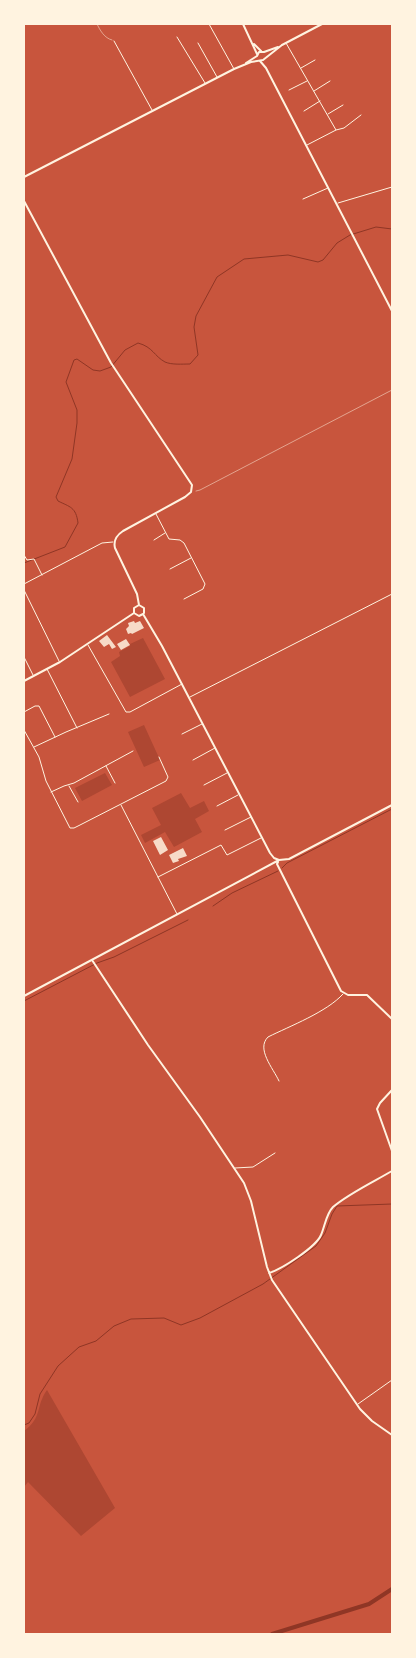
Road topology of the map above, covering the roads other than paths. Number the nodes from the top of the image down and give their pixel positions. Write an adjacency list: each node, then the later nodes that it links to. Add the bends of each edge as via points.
1 (209, 24): 17 (street)
2 (243, 24): 6 (street)
3 (322, 24): 8 (street)
4 (176, 37): 22 (street)
5 (114, 40): 27 (street)
6 (252, 42): 10 (street); 11 (street)
7 (198, 43): 19 (street)
8 (286, 44): 9 (street); 18 (street)
9 (282, 45): 10 (street); 12 (street)
10 (263, 52): 11 (street); 12 (street)
11 (257, 55): 13 (street); 15 (street)
12 (265, 58): 13 (street); 16 (street)
13 (260, 60): 15 (street); 16 (street)
14 (315, 60): 18 (street)
15 (244, 65): 17 (street)
16 (266, 68): 32 (street)
17 (234, 69): 19 (street)
18 (300, 69): 20 (street)
19 (218, 78): 22 (street)
20 (307, 80): 23 (street); 24 (street)
21 (330, 81): 24 (street)
22 (205, 84): 27 (street)
23 (289, 90)
24 (314, 91): 25 (street)
25 (320, 102): 28 (street); 29 (street)
26 (343, 105): 29 (street)
27 (153, 111): 33 (street)
28 (304, 111)
29 (327, 115): 31 (street)
30 (361, 115): 31 (street)
31 (336, 130): 32 (street)
32 (306, 145): 35 (street)
33 (24, 177)
34 (392, 187): 38 (street)
35 (329, 188): 36 (street); 38 (street)
36 (303, 199)
37 (24, 201): 40 (street, via 111,363 192,484 192,490 185,497)
38 (337, 204): 39 (street)
39 (392, 311)
40 (156, 513): 41 (street); 43 (street, via 118,534)
41 (166, 533): 42 (street); 45 (street, via 170,540 182,541)
42 (154, 540)
43 (114, 542): 47 (street, via 102,543); 52 (street)
44 (24, 556): 47 (street, via 27,560 34,558)
45 (191, 558): 46 (street); 51 (street, via 204,584 203,589)
46 (170, 569)
47 (42, 575): 48 (street)
48 (24, 584)
49 (24, 590): 57 (street)
50 (392, 594): 62 (street)
51 (184, 599)
52 (139, 605): 53 (street, via 134,608); 54 (street, via 144,608)
53 (134, 613): 54 (street); 55 (street)
54 (143, 614): 61 (street)
55 (88, 644): 57 (street); 61 (street, via 126,712)
56 (24, 657): 59 (street)
57 (60, 662): 58 (street)
58 (47, 669): 59 (street); 66 (street)
59 (33, 676): 60 (street)
60 (24, 681)
61 (182, 684): 62 (street)
62 (189, 697): 65 (street)
63 (24, 712): 69 (street, via 40,707)
64 (109, 714): 66 (street)
65 (203, 723): 68 (street); 71 (street)
66 (77, 728): 69 (street)
67 (24, 730): 70 (street)
68 (182, 734)
69 (55, 737): 70 (street)
70 (34, 748): 80 (street)
71 (215, 748): 74 (street); 76 (street)
72 (133, 751): 75 (street)
73 (159, 757): 83 (street, via 167,779)
74 (193, 760)
75 (106, 766): 77 (street); 79 (street)
76 (228, 772): 78 (street); 81 (street)
77 (115, 783)
78 (204, 784)
79 (69, 785): 80 (street); 82 (street)
80 (51, 792): 83 (street, via 70,828)
81 (240, 795): 85 (street); 86 (street)
82 (78, 802)
83 (121, 805): 90 (street)
84 (392, 805): 89 (street, via 289,859)
85 (217, 806)
86 (251, 817): 87 (street); 88 (street)
87 (225, 830)
88 (262, 837): 89 (street, via 272,856); 90 (street, via 227,855 221,845)
89 (279, 860): 91 (street); 93 (street, via 277,864)
90 (157, 877): 91 (street)
91 (178, 915): 92 (street)
92 (93, 961): 94 (street); 100 (street)
93 (343, 993): 95 (street, via 367,995); 96 (street, via 337,1000 264,1041 263,1049)
94 (24, 996)
95 (392, 1019)
96 (279, 1081)
97 (392, 1090): 98 (street, via 377,1109)
98 (392, 1151)
99 (275, 1153): 100 (street, via 253,1167)
100 (235, 1169): 102 (street, via 251,1200)
101 (392, 1171): 102 (street, via 335,1206 315,1244)
102 (269, 1273): 104 (street)
103 (392, 1380): 104 (street)
104 (357, 1404): 105 (street, via 372,1421)
105 (392, 1435)

